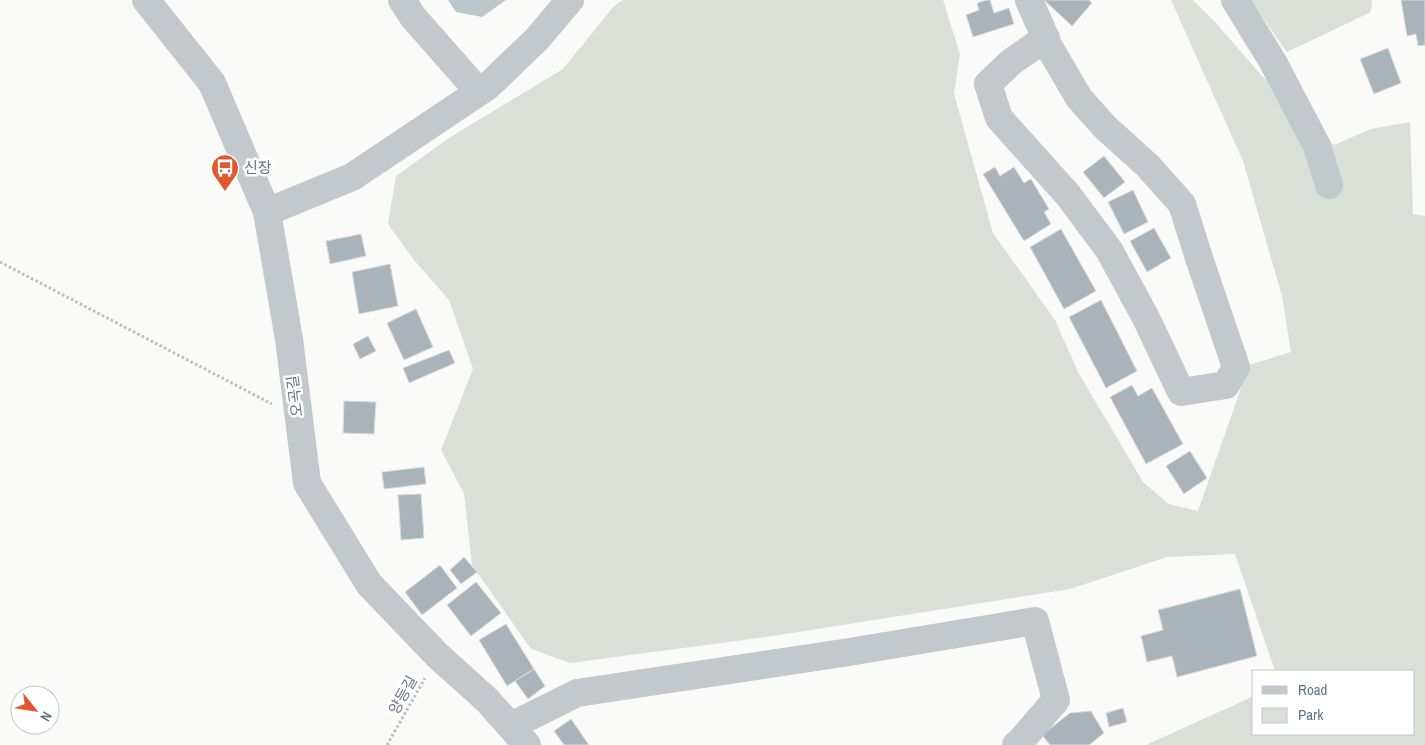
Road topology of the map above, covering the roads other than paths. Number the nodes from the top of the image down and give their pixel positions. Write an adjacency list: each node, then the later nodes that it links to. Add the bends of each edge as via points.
1 (146, 0): 9 (street, 오곡길, via 212,83)
2 (402, 0): 7 (street)
3 (570, 0): 7 (street, via 537,39)
4 (1030, 0): 6 (street)
5 (1235, 0): 8 (street, via 1273,62 1317,146)
6 (1046, 38): 6 (street, via 1079,98 1182,204 1236,367 1226,385 1182,392 1109,250 1068,195 999,118 988,84)
7 (479, 92): 9 (street, via 352,177)
8 (1329, 185)
9 (267, 212): 10 (street, 오곡길, via 289,339 307,483 369,584 437,655 488,700)
10 (519, 736): 11 (street, via 576,693 1035,620 1056,700)
11 (1016, 745)

